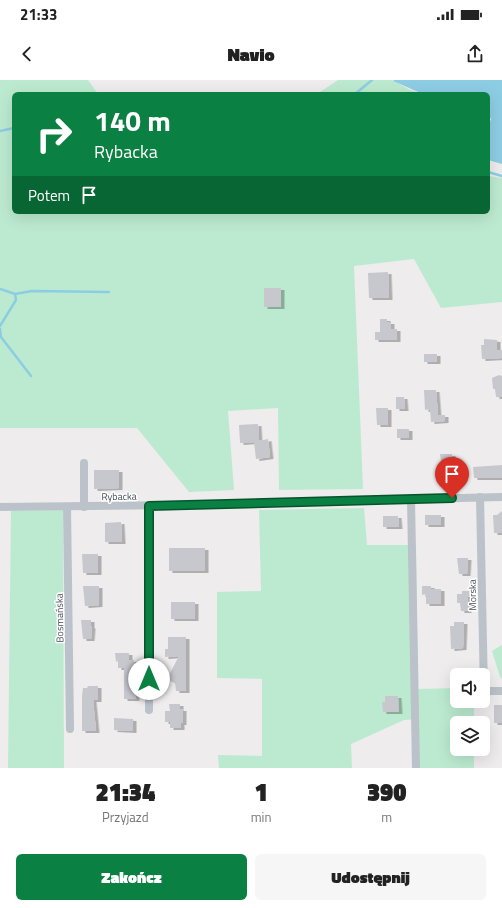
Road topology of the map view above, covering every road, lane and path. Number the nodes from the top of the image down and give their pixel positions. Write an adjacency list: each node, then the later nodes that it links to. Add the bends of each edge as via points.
1 (84, 463): 8 (street)
2 (480, 497): 3 (street, Rybacka); 4 (street, Rybacka); 9 (street, Morska, via 484,692)
3 (502, 497)
4 (411, 499): 5 (street, Rybacka); 12 (street)
5 (149, 506): 8 (street, Rybacka); 10 (street)
6 (0, 507): 7 (street, Rybacka)
7 (67, 507): 8 (street, Rybacka); 11 (street, Bosmańska)
8 (84, 507)
9 (502, 691)
10 (149, 710)
11 (70, 729)
12 (416, 768)

